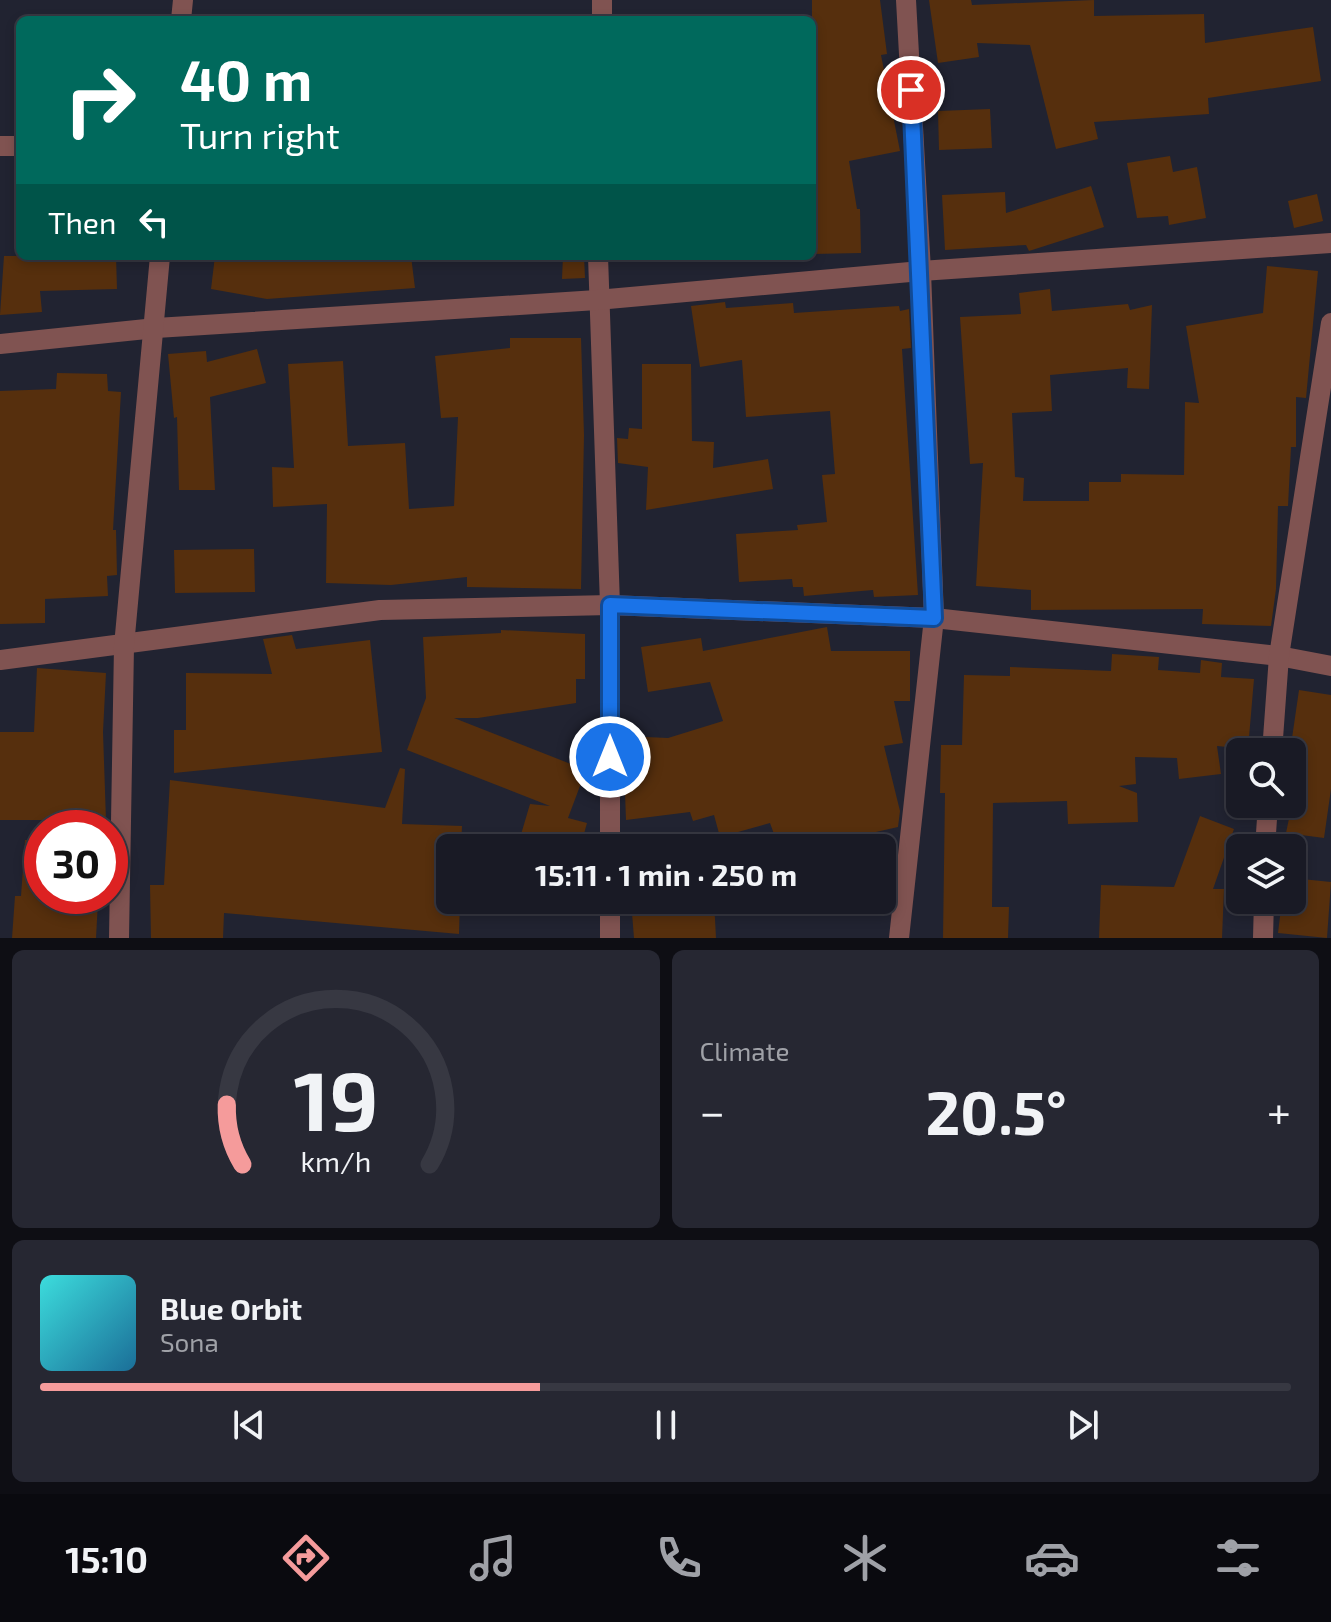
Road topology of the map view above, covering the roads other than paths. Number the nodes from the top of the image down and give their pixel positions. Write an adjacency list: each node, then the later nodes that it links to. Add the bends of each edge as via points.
1 (906, 0): 5 (street)
2 (1331, 243): 5 (street)
3 (160, 260): 8 (street)
4 (598, 260): 6 (street)
5 (921, 271): 6 (street); 11 (street)
6 (597, 300): 8 (street); 10 (street)
7 (1331, 323): 13 (street)
8 (156, 328): 9 (street); 12 (street)
9 (0, 344)
10 (610, 605): 11 (street); 12 (street, via 380,610); 17 (street)
11 (934, 618): 13 (street); 22 (street)
12 (124, 646): 14 (street); 20 (street)
13 (1279, 656): 15 (street); 16 (street)
14 (0, 660)
15 (1331, 666)
16 (1273, 738)
17 (610, 834)
18 (610, 914): 21 (street)
19 (1264, 914): 23 (street)
20 (119, 938)
21 (610, 938)
22 (899, 938)
23 (1263, 938)

